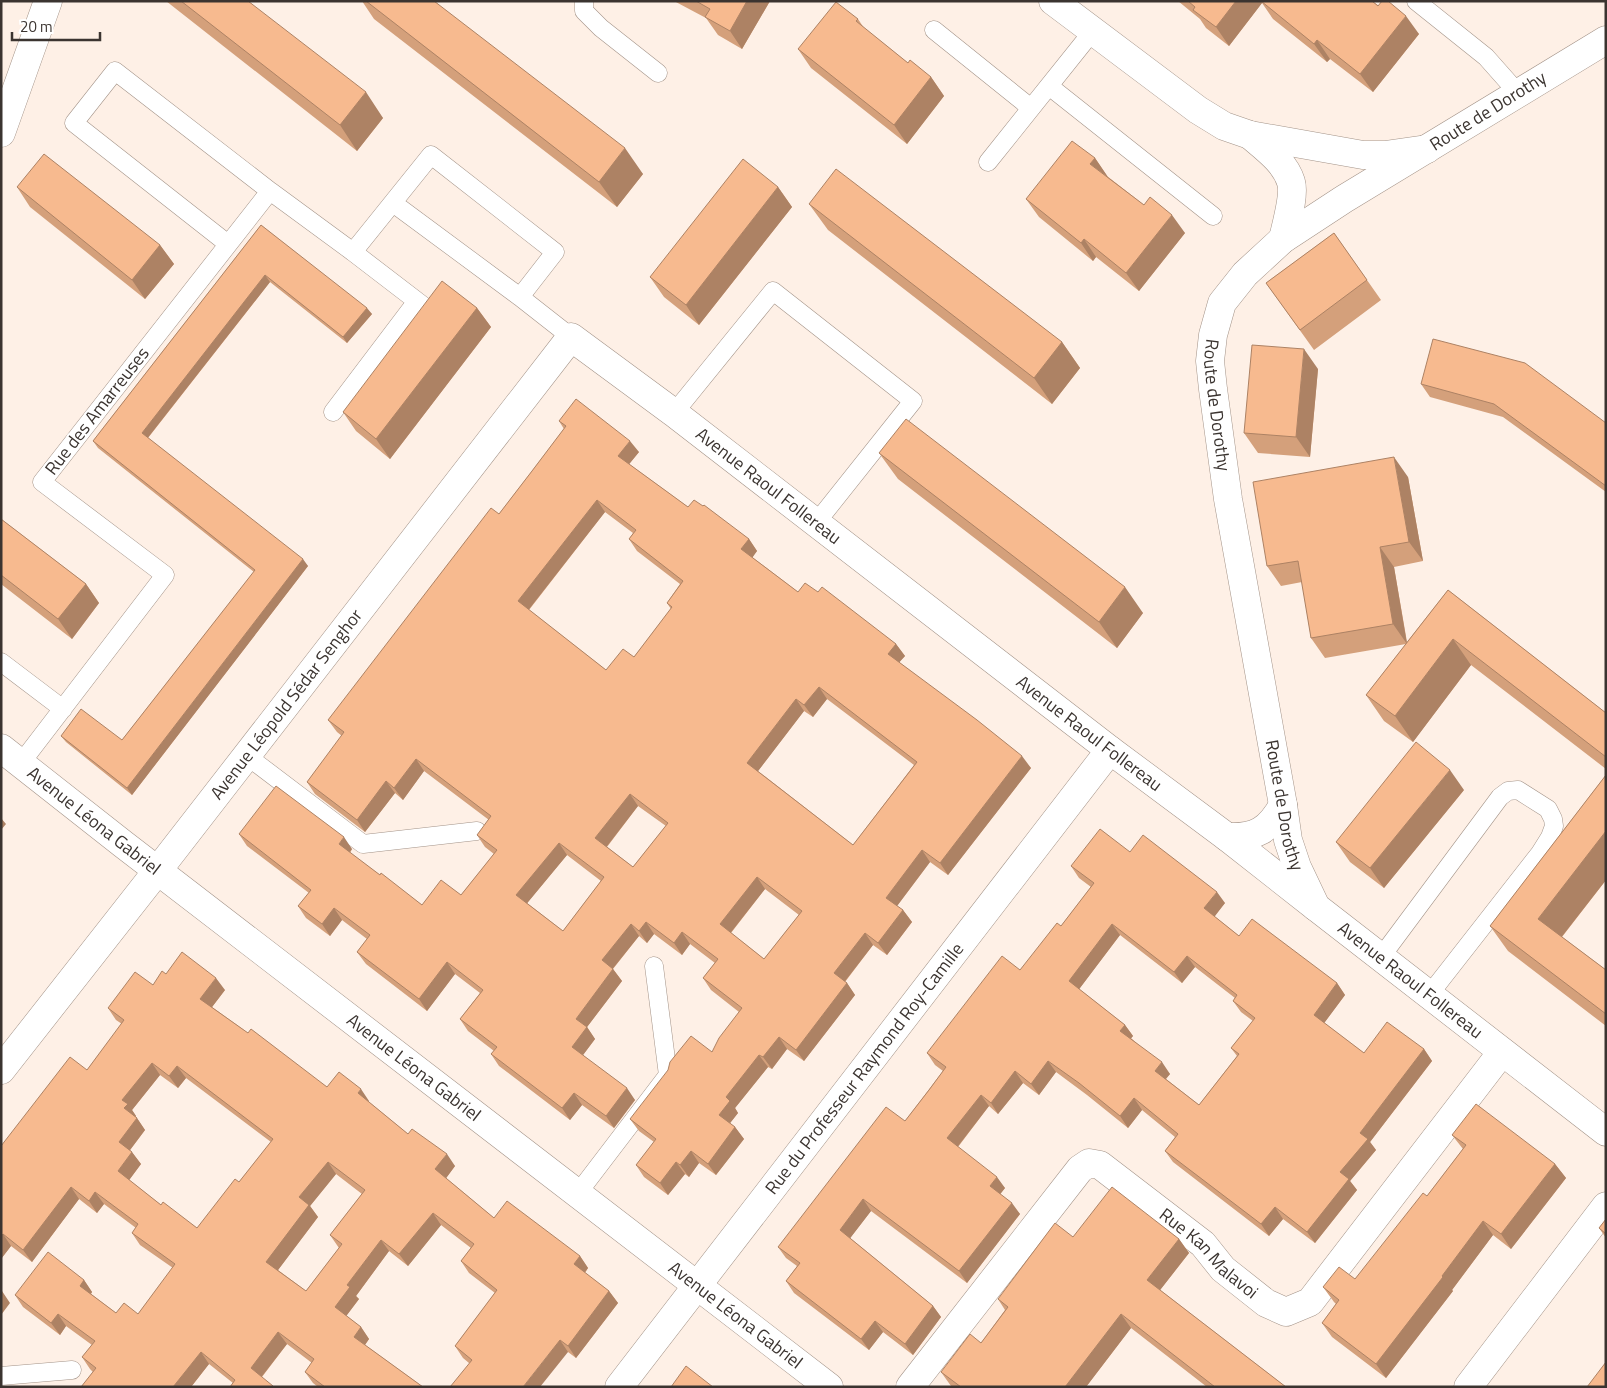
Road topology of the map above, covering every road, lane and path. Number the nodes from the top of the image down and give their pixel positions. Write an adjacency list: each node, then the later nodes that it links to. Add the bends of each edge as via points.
1 (48, 1): 12 (street)
2 (584, 1): 8 (lane, via 584,11 601,28)
3 (1053, 1): 6 (street)
4 (1416, 1): 10 (lane, via 1486,57)
5 (934, 30): 11 (lane)
6 (1092, 32): 9 (lane); 13 (street, via 1198,110 1224,126)
7 (1606, 40): 10 (street, Route de Dorothy)
8 (658, 73)
9 (1049, 86): 11 (lane); 18 (lane)
10 (1517, 92): 14 (street, Route de Dorothy)
11 (1031, 108): 15 (lane)
12 (1, 133)
13 (1250, 134): 14 (street, via 1364,155); 19 (street, via 1281,164 1291,182)
14 (1429, 148): 19 (street, Route de Dorothy)
15 (988, 162)
16 (270, 190): 20 (lane, Rue des Amarreuses); 20 (lane, via 115,71 85,108 74,123); 21 (lane)
17 (393, 203): 21 (lane); 22 (lane); 22 (lane, via 431,155 556,252)
18 (1213, 216)
19 (1283, 239): 32 (street, Route de Dorothy, via 1245,274 1222,303 1210,361 1228,499)
20 (228, 244): 28 (lane, Rue des Amarreuses, via 42,482 165,575)
21 (353, 252): 24 (lane, via 422,305)
22 (520, 296): 23 (lane)
23 (571, 337): 25 (street, Avenue Raoul Follereau); 31 (street, Avenue Léopold Sédar Senghor)
24 (333, 412)
25 (674, 413): 26 (street, Avenue Raoul Follereau); 26 (lane, via 773,291 913,401)
26 (816, 523): 29 (street, Avenue Raoul Follereau)
27 (1, 662): 28 (lane)
28 (63, 709): 30 (lane, Rue des Amarreuses)
29 (1110, 750): 34 (street, Avenue Raoul Follereau); 45 (street, Rue du Professeur Raymond Roy-Camille)
30 (11, 755): 35 (street, Avenue Léona Gabriel)
31 (247, 756): 33 (lane, via 363,844); 35 (street, Avenue Léopold Sédar Senghor)
32 (1283, 805): 34 (street, via 1277,817 1259,832); 36 (street, Route de Dorothy, via 1288,840)
33 (477, 831)
34 (1227, 837): 36 (street, Avenue Raoul Follereau)
35 (158, 870): 41 (street, Avenue Léopold Sédar Senghor); 43 (street, Avenue Léona Gabriel)
36 (1316, 907): 37 (street, Avenue Raoul Follereau)
37 (1380, 957): 39 (street, Avenue Raoul Follereau); 39 (lane, via 1500,797 1508,791 1518,790 1548,810 1554,826 1540,853)
38 (654, 966): 43 (lane, via 668,1075)
39 (1429, 996): 40 (street, Avenue Raoul Follereau)
40 (1502, 1052): 42 (street, Avenue Raoul Follereau); 50 (street, Rue Kan Malavoi, via 1310,1302 1286,1312 1266,1303 1223,1269 1203,1244 1100,1165 1089,1163 1080,1169)
41 (1, 1070)
42 (1606, 1132)
43 (578, 1193): 45 (street, Avenue Léona Gabriel)
44 (1606, 1206): 51 (street)
45 (698, 1285): 48 (street, Rue du Professeur Raymond Roy-Camille); 49 (street, Avenue Léona Gabriel)
46 (72, 1370): 47 (lane)
47 (1, 1376)
48 (619, 1387)
49 (829, 1387)
50 (910, 1387)
51 (1468, 1387)

